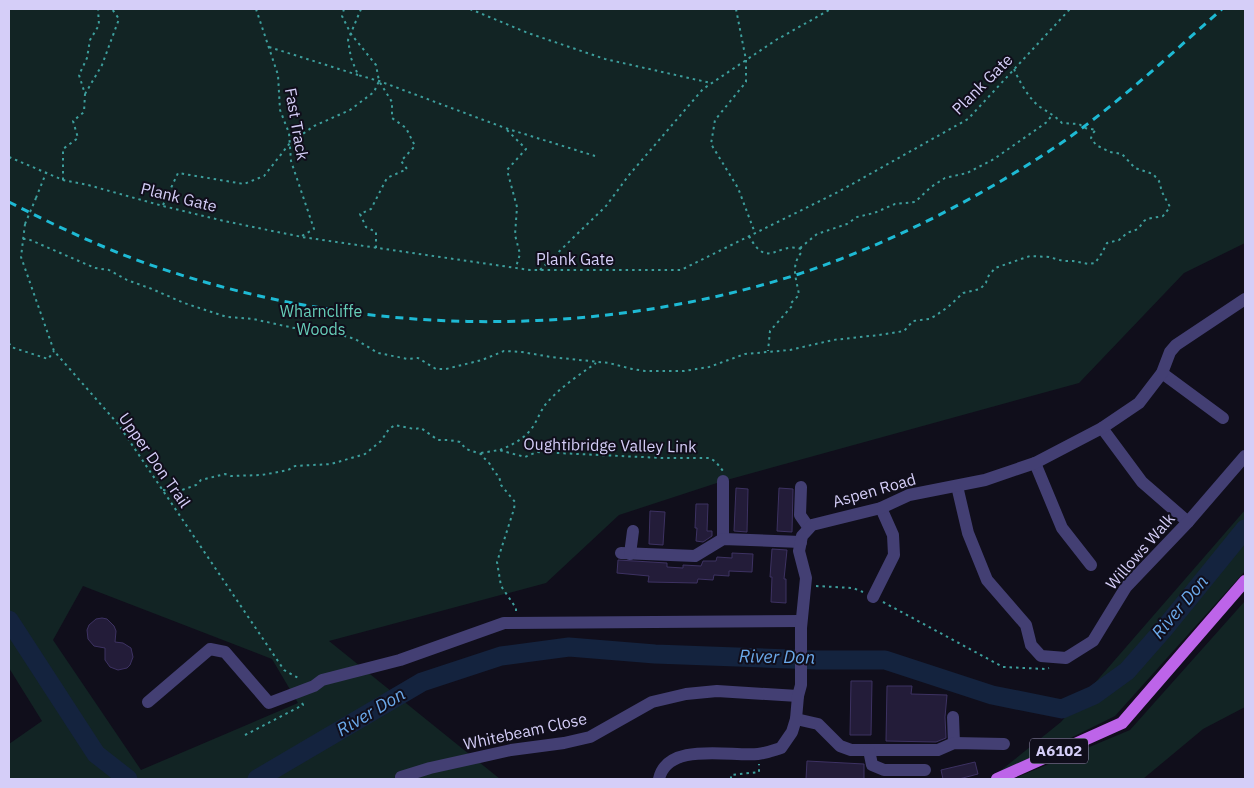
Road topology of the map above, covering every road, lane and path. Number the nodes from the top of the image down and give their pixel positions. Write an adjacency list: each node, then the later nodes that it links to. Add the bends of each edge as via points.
1 (98, 9): 17 (path, via 99,25 90,40 87,58 79,75)
2 (112, 9): 17 (path, via 119,19 102,65)
3 (256, 9): 11 (path, Fast Track)
4 (344, 9): 10 (path, via 342,16)
5 (361, 9): 10 (path)
6 (470, 9): 16 (path, via 528,34 606,59)
7 (736, 9): 12 (path)
8 (831, 9): 12 (path)
9 (1070, 9): 13 (path, Plank Gate)
10 (351, 34): 14 (path, via 348,40 350,58); 15 (path, via 376,65)
11 (268, 47): 14 (path); 20 (path, Fast Track, via 278,76 280,110)
12 (746, 60): 16 (path); 26 (path, via 746,82 715,120 712,144 738,188)
13 (1014, 69): 18 (path, via 1023,90); 26 (path, Plank Gate, via 968,119 838,192)
14 (358, 75): 15 (path)
15 (379, 82): 19 (path); 20 (path, via 374,92 350,110 314,126); 30 (path, via 392,102 392,118 406,128 415,146 402,161 407,168 387,178 371,209 360,214 366,226 376,232)
16 (712, 84): 33 (path, via 704,89 629,175 606,206)
17 (86, 94): 24 (path, via 84,112 73,121 78,138 62,149)
18 (1052, 115): 31 (path, via 1047,122 994,159 967,173 945,178 915,202 895,204 857,217 848,224 817,234); 37 (path, via 1062,123 1096,130 1091,138 1094,144 1122,154 1135,168 1153,174 1170,208 1166,214 1147,218 1138,229 1107,243 1094,263 1030,256 995,268 980,289 962,292 935,316 913,321 904,331)
19 (505, 128): 21 (path); 32 (path, via 526,149 507,170 517,208 515,235 520,254)
20 (290, 143): 25 (path, via 264,176 244,184 178,173); 28 (path, Fast Track, via 291,161 314,229)
21 (595, 156)
22 (9, 157): 23 (path, Plank Gate)
23 (46, 173): 24 (path, Plank Gate); 29 (path, Upper Don Trail, bridge, via 25,224)
24 (63, 180): 25 (path, Plank Gate)
25 (163, 206): 28 (path, Plank Gate)
26 (755, 233): 27 (path, Plank Gate)
27 (749, 236): 31 (path, via 756,249 763,253 774,253 792,246); 33 (path, Plank Gate, via 681,270)
28 (302, 237): 30 (path, Plank Gate)
29 (23, 239): 36 (path, Upper Don Trail, via 21,257); 38 (path, via 214,313 331,332 355,339 378,353 418,358 436,369 504,352)
30 (376, 248): 32 (path, Plank Gate)
31 (800, 248): 37 (path, via 794,270 799,295 770,331 768,351)
32 (516, 268): 33 (path, Plank Gate)
33 (540, 270)
34 (1244, 302): 39 (street, Aspen Road, via 1176,345)
35 (9, 342): 36 (path, via 11,347 48,359)
36 (54, 351): 49 (path, Upper Don Trail, via 118,424)
37 (762, 352): 38 (path, via 736,357 708,368 684,371 632,370 610,363)
38 (596, 363): 42 (path, via 544,406 524,436)
39 (1162, 373): 40 (street, via 1202,394); 41 (street, Aspen Road, via 1140,402)
40 (1223, 418)
41 (1102, 428): 45 (street, Aspen Road); 51 (street, via 1142,482)
42 (500, 450): 43 (path, Oughtibridge Valley Link); 46 (path, Oughtibridge Valley Link, via 525,457 537,452 710,458 723,468)
43 (481, 454): 49 (path, via 466,449 460,442 438,440 421,428 395,425 365,454 330,464 295,466 262,475 225,474 200,480 196,485 179,491); 60 (path, via 515,502 497,562 501,586 516,608)
44 (1245, 456): 51 (street, Willows Walk)
45 (1034, 463): 47 (street, Aspen Road); 56 (street, via 1062,528)
46 (723, 481): 54 (street)
47 (956, 486): 50 (street, Aspen Road, via 909,495); 62 (street, via 968,533 987,580 1026,625 1031,645 1041,656)
48 (801, 487): 52 (street, via 800,515)
49 (163, 490): 63 (path, Upper Don Trail, via 284,670)
50 (882, 508): 52 (street, Aspen Road, via 823,521); 59 (street, via 894,535 894,555)
51 (1188, 522): 62 (street, Willows Walk, via 1126,587 1093,641)
52 (809, 528): 55 (street)
53 (633, 531): 54 (street, via 626,554 695,556)
54 (723, 539): 55 (street)
55 (801, 542): 58 (street, via 799,551)
56 (1090, 565)
57 (1245, 581): 78 (main road, A6102, via 1122,723)
58 (805, 586): 59 (path, via 853,588); 61 (street)
59 (873, 597): 62 (path, via 1003,667 1046,669)
60 (516, 623): 61 (street); 63 (street, via 504,623 400,660 322,680)
61 (801, 625): 64 (street)
62 (1066, 658)
63 (314, 686): 65 (street)
64 (799, 691): 68 (street); 75 (street, Whitebeam Close, via 686,694 652,702 590,737 511,750)
65 (296, 692): 66 (street, via 269,702 225,652 210,649); 69 (path, via 303,705)
66 (148, 702)
67 (953, 717): 70 (street)
68 (796, 719): 72 (street, via 818,724 840,746); 76 (street, via 781,748 759,754 684,756 670,762)
69 (245, 735)
70 (954, 743): 71 (street); 72 (street, via 938,750)
71 (1004, 744)
72 (869, 750): 73 (street, via 872,765 884,770)
73 (925, 770)
74 (760, 772): 77 (path, via 731,775)
75 (401, 777)
76 (659, 779)
77 (731, 779)
78 (997, 779)

